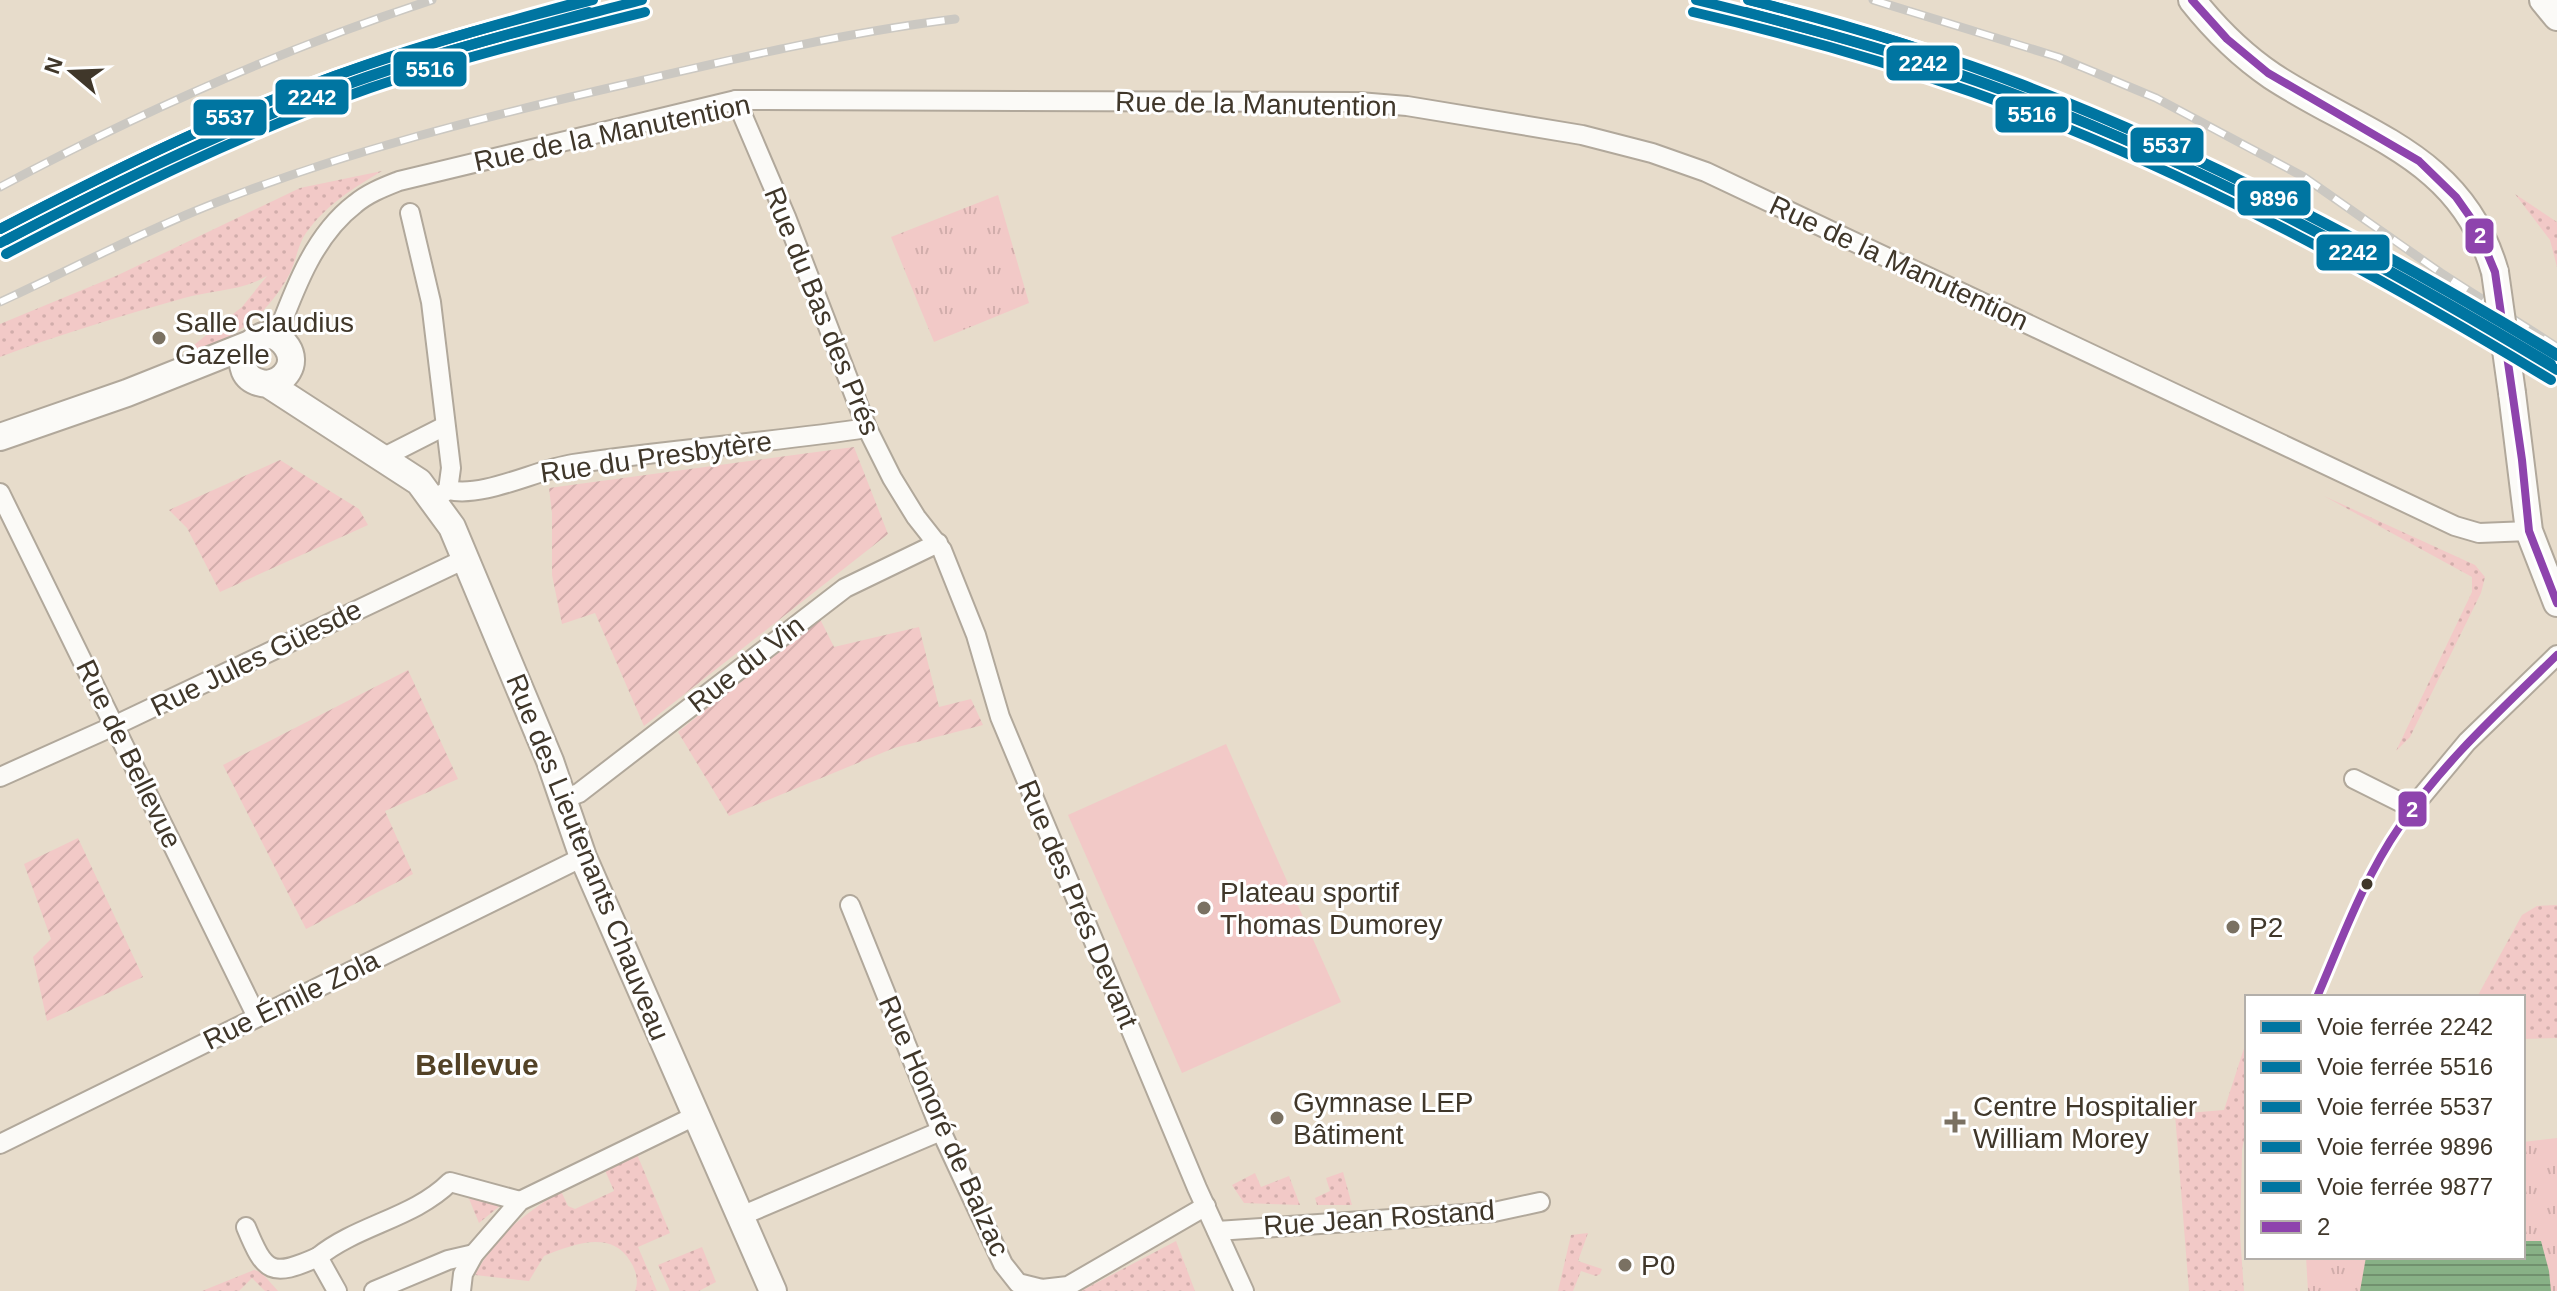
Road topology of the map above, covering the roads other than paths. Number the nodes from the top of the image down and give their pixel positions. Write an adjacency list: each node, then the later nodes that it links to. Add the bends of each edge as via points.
1 (2192, 0): 19 (street, bridge, via 2225,37 2271,75 2400,149 2437,175 2467,210 2495,272)
2 (2543, 0): 3 (street)
3 (2557, 17)
4 (736, 100): 6 (street, Rue de la Manutention, via 378,190 355,203 322,241); 13 (street, Rue du Bas des Prés); 19 (street, Rue de la Manutention, via 1359,102 1582,135 1706,172 2455,526 2479,533)
5 (410, 213): 12 (street, via 431,302)
6 (276, 338): 7 (street, via 262,337); 8 (street, via 287,347)
7 (250, 344): 9 (street, via 243,363); 10 (street)
8 (290, 367): 9 (street, via 282,379); 11 (street)
9 (258, 380): 10 (street, via 231,368); 11 (street, Rue des Lieutenants Chauveau)
10 (150, 384): 14 (street)
11 (320, 417): 15 (street, Rue des Lieutenants Chauveau)
12 (445, 426): 15 (street); 17 (street, via 451,468)
13 (867, 428): 17 (street, Rue du Presbytère, via 576,464); 18 (street, Rue du Bas des Prés)
14 (0, 437)
15 (382, 458): 17 (street, Rue des Lieutenants Chauveau)
16 (0, 493): 24 (street, Rue de Bellevue)
17 (440, 494): 21 (street, Rue des Lieutenants Chauveau)
18 (916, 517): 20 (street, Rue des Prés Devant)
19 (2529, 531): 22 (street)
20 (938, 543): 27 (street, Rue du Vin, via 845,588 579,793); 36 (street, Rue des Prés Devant, via 976,635 1000,717)
21 (467, 558): 24 (street, Rue Jules Güesde); 27 (street, Rue des Lieutenants Chauveau)
22 (2557, 603)
23 (2557, 655): 26 (street, via 2467,742 2412,808)
24 (116, 725): 25 (street, Rue Jules Güesde); 30 (street, Rue de Bellevue)
25 (0, 777)
26 (2354, 779)
27 (563, 799): 28 (street, Rue des Lieutenants Chauveau)
28 (583, 857): 30 (street, Rue Émile Zola); 31 (street, Rue des Lieutenants Chauveau)
29 (850, 905): 32 (street, Rue Honoré de Balzac)
30 (257, 1017): 33 (street, Rue Émile Zola)
31 (695, 1116): 34 (street); 37 (street, Rue des Lieutenants Chauveau)
32 (941, 1131): 36 (street, Rue Honoré de Balzac, via 1003,1264 1018,1283 1042,1289 1068,1286); 37 (street)
33 (0, 1144)
34 (520, 1201): 40 (street); 41 (street, via 450,1182 436,1195 336,1242)
35 (1540, 1202): 39 (street, Rue Jean Rostand, via 1494,1212)
36 (1206, 1206): 39 (street, Rue des Prés Devant)
37 (741, 1216): 45 (street, Rue des Lieutenants Chauveau)
38 (246, 1227): 41 (street, via 264,1264 285,1269)
39 (1217, 1231): 46 (street, Rue des Prés Devant)
40 (474, 1254): 43 (street); 44 (street)
41 (318, 1257): 42 (street)
42 (337, 1291)
43 (374, 1291)
44 (461, 1291)
45 (773, 1291)
46 (1244, 1291)

